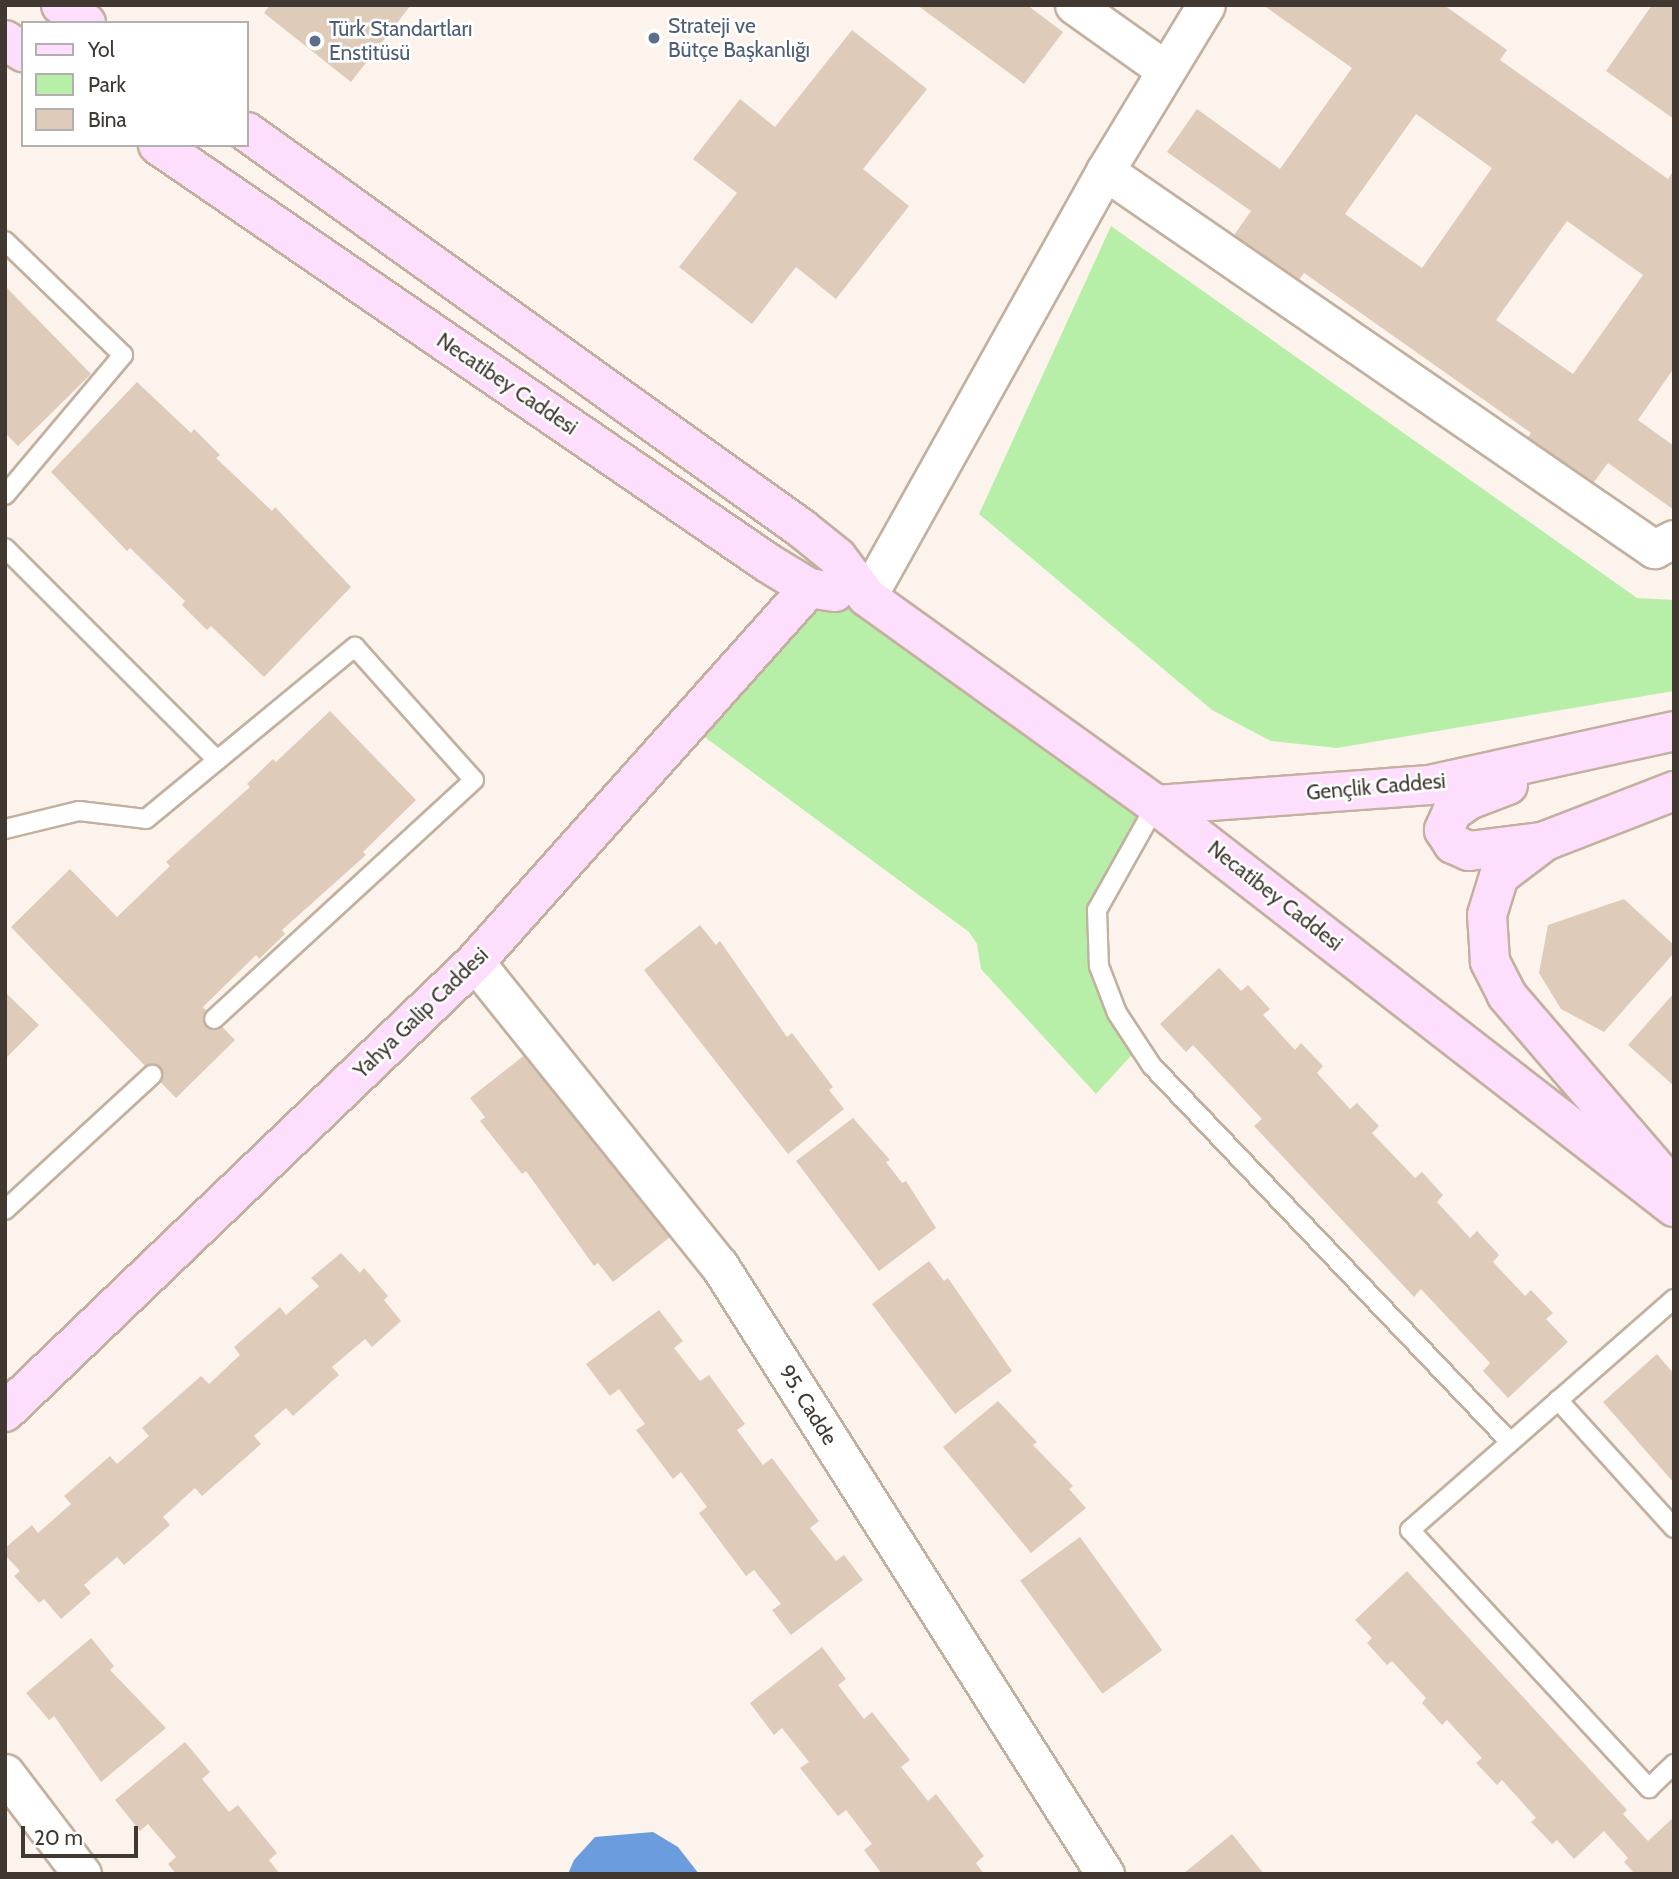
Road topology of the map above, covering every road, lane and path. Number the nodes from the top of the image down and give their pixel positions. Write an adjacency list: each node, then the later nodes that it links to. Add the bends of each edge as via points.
1 (61, 5): 4 (main road)
2 (1074, 5): 7 (street)
3 (1206, 5): 7 (street)
4 (83, 21)
5 (5, 40): 6 (main road)
6 (21, 51)
7 (1164, 69): 10 (street)
8 (248, 133): 16 (main road, Necatibey Caddesi, via 801,527 837,557)
9 (162, 147): 15 (main road, Necatibey Caddesi)
10 (1105, 171): 13 (street, via 1654,549); 16 (street)
11 (5, 241): 12 (lane, via 123,355)
12 (5, 495)
13 (1674, 539)
14 (5, 548): 19 (lane)
15 (809, 588): 16 (main road, Necatibey Caddesi); 24 (main road, Yahya Galip Caddesi)
16 (867, 597): 21 (main road, Necatibey Caddesi)
17 (1674, 731): 18 (main road, Gençlik Caddesi)
18 (1615, 745): 21 (main road, Gençlik Caddesi, via 1429,785); 23 (main road, via 1469,800 1452,812 1444,830 1453,844 1469,850)
19 (217, 760): 22 (lane, via 146,819 79,811); 25 (lane, via 355,647 474,780)
20 (1674, 791): 23 (main road)
21 (1156, 805): 28 (main road, Necatibey Caddesi); 33 (lane, via 1097,910 1099,966 1116,1013 1152,1066)
22 (5, 829)
23 (1545, 841): 27 (main road, via 1499,876 1487,915 1490,961 1507,995 1532,1027)
24 (475, 962): 32 (main road, Yahya Galip Caddesi); 38 (street, 95. Cadde, via 719,1265)
25 (214, 1019)
26 (152, 1075): 29 (lane)
27 (1674, 1188)
28 (1674, 1208)
29 (5, 1210)
30 (1674, 1299): 31 (lane)
31 (1558, 1400): 33 (lane); 34 (lane)
32 (5, 1412)
33 (1510, 1442): 35 (lane, via 1410,1530 1649,1788)
34 (1674, 1528)
35 (1674, 1764)
36 (5, 1773): 37 (street)
37 (82, 1874)
38 (1105, 1874)

